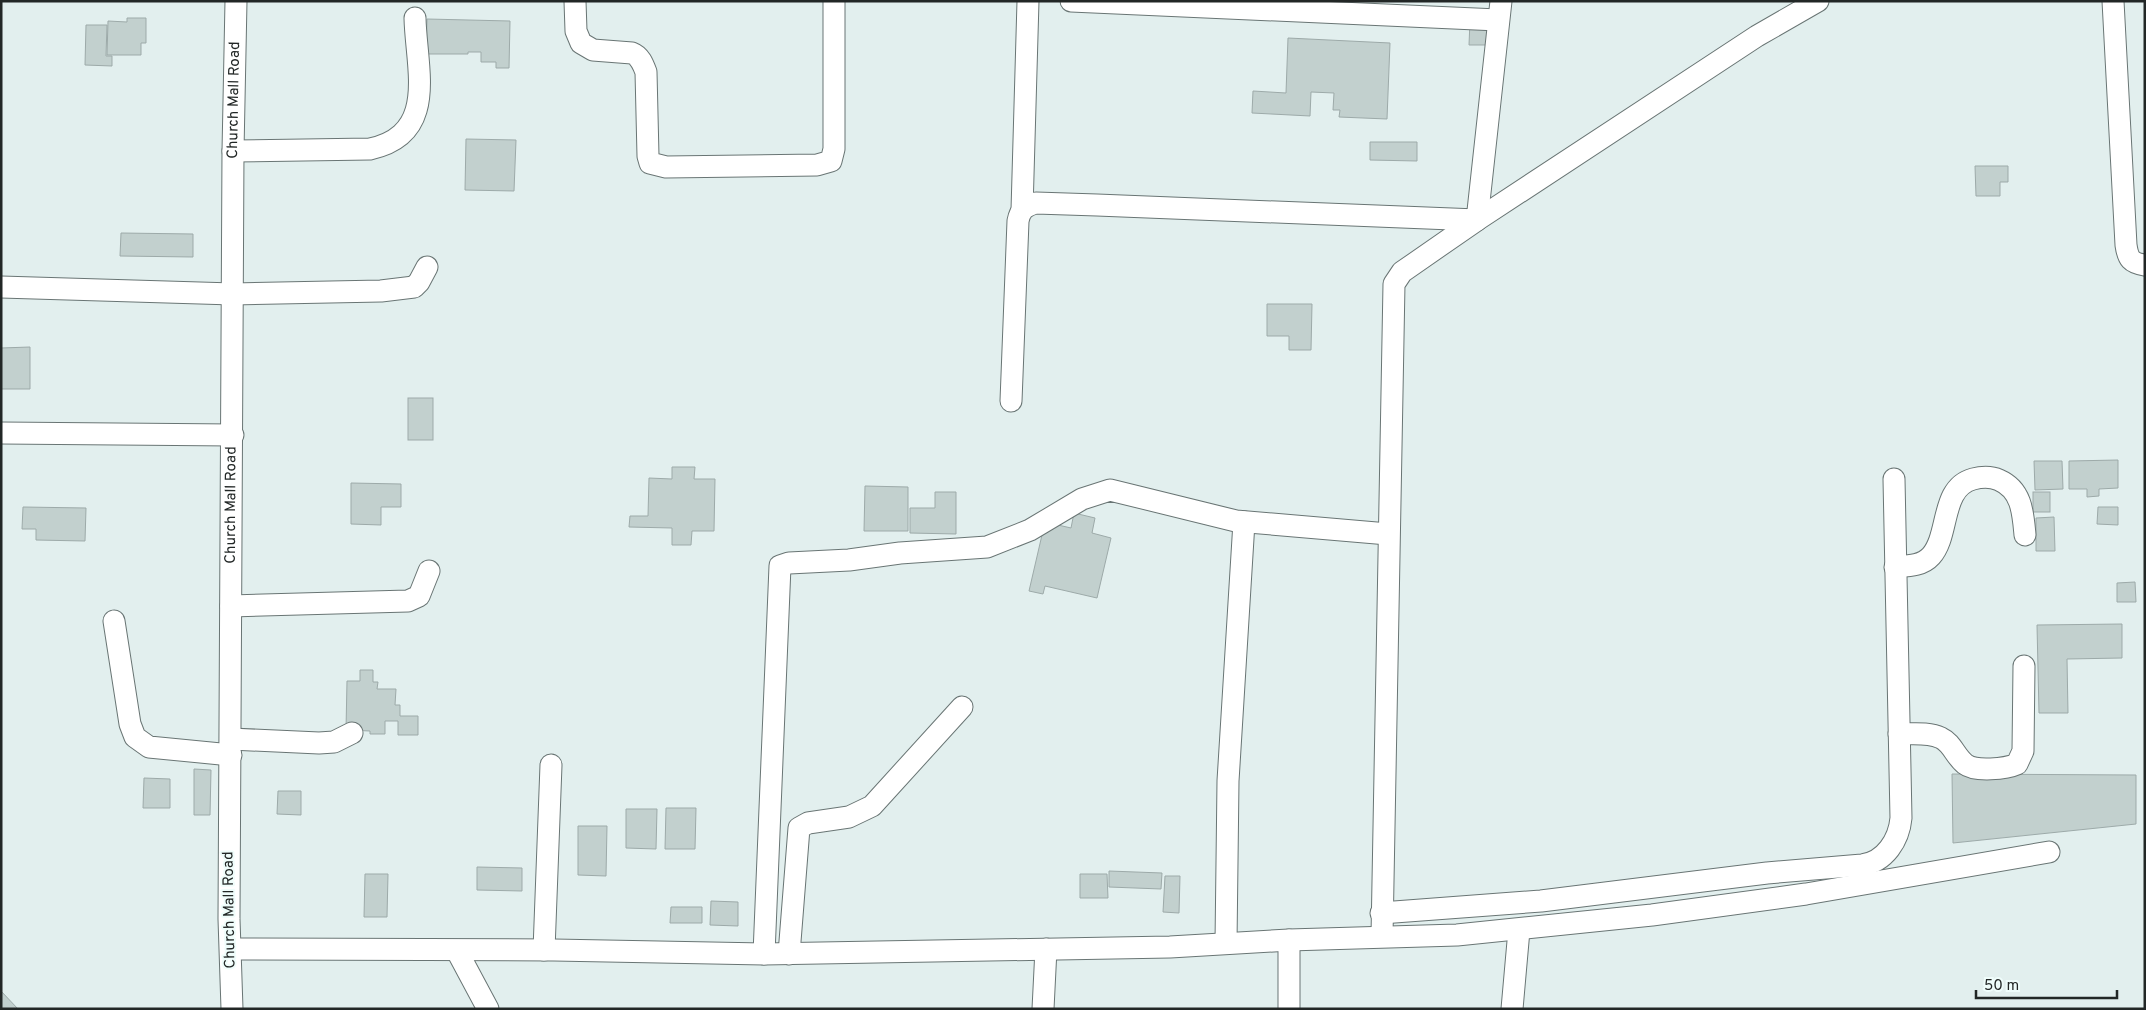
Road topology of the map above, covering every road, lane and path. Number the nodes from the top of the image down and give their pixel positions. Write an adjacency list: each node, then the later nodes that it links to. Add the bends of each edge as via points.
1 (236, 1): 10 (street, Church Mall Road)
2 (575, 1): 3 (street, via 576,31 580,43 593,50 632,53 642,62 646,72 648,156 650,163 666,167 818,165 831,161 834,149)
3 (834, 1)
4 (1028, 1): 11 (street)
5 (1071, 1): 8 (street)
6 (1818, 1): 12 (street, via 1757,36)
7 (2113, 1): 13 (street, via 2126,245 2128,258)
8 (1500, 10): 12 (street)
9 (415, 18): 10 (street, via 420,96 411,122 392,142 370,149)
10 (233, 151): 16 (street, Church Mall Road)
11 (1022, 210): 12 (street, via 1036,203); 17 (street, via 1018,221)
12 (1477, 220): 22 (street, via 1402,272 1394,284)
13 (2145, 264)
14 (427, 267): 16 (street, via 419,282 404,290)
15 (1, 287): 16 (street)
16 (233, 294): 19 (street, Church Mall Road)
17 (1011, 402)
18 (1, 433): 19 (street)
19 (233, 435): 26 (street, Church Mall Road)
20 (1894, 479): 24 (street)
21 (1244, 522): 22 (street); 39 (street, via 1228,782); 44 (street, via 1110,490 1082,499 1030,530 987,547 780,566)
22 (1388, 534): 35 (street)
23 (2025, 535): 24 (street, via 2022,509 2014,491 1998,479 1980,477 1968,480 1955,493 1938,545 1929,559 1919,564)
24 (1895, 567): 31 (street)
25 (429, 571): 26 (street, via 419,596 408,601)
26 (231, 606): 32 (street, Church Mall Road)
27 (114, 621): 32 (street, via 130,724 135,737 149,747)
28 (2024, 666): 31 (street, via 2022,751 2017,764 1974,768 1965,764 1949,744 1938,737)
29 (962, 707): 45 (street, via 872,806 849,817 808,823 799,828)
30 (352, 733): 32 (street, via 328,743)
31 (1899, 734): 35 (street, via 1900,830 1890,848 1867,864 1768,872 1524,903)
32 (231, 747): 40 (street, Church Mall Road)
33 (551, 765): 42 (street)
34 (2049, 852): 36 (street, via 1806,894 1652,916)
35 (1381, 913): 37 (street)
36 (1519, 930): 37 (street); 50 (street)
37 (1382, 936): 38 (street)
38 (1289, 940): 39 (street); 49 (street)
39 (1226, 944): 41 (street)
40 (231, 949): 43 (street); 46 (street, Church Mall Road)
41 (1046, 949): 45 (street); 48 (street)
42 (544, 950): 43 (street); 44 (street)
43 (457, 951): 47 (street)
44 (764, 954): 45 (street)
45 (789, 954)
46 (232, 1009)
47 (488, 1009)
48 (1043, 1009)
49 (1289, 1009)
50 (1512, 1009)

